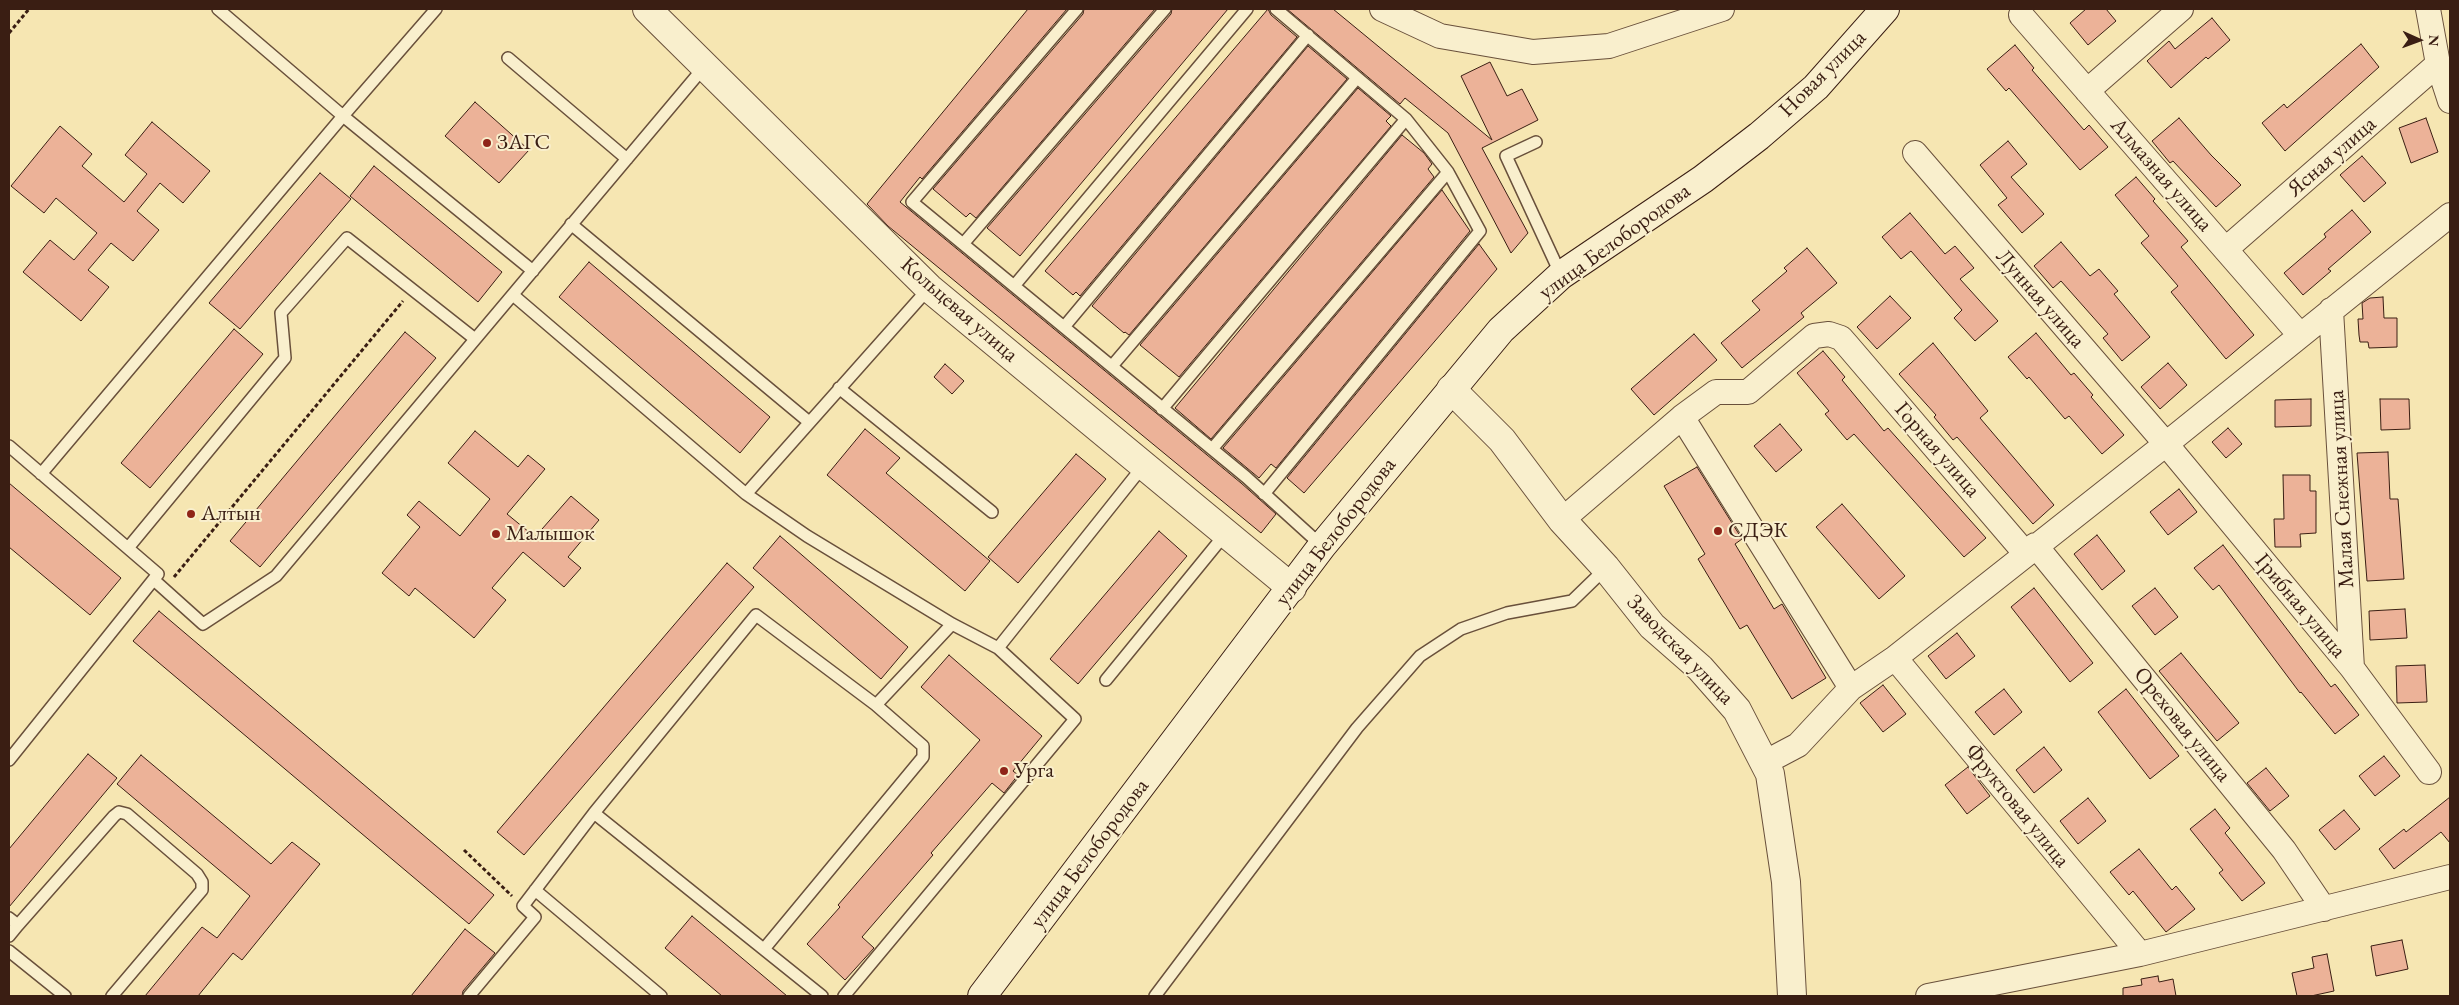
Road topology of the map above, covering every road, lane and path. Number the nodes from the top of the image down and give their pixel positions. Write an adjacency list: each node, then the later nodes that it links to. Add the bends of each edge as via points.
1 (29, 9): 16 (path)
2 (218, 9): 14 (lane)
3 (436, 9): 24 (lane)
4 (647, 9): 20 (street, Кольцевая улица)
5 (1078, 9): 33 (lane, via 912,202)
6 (1165, 9): 33 (lane)
7 (1247, 9): 37 (lane)
8 (1276, 9): 17 (lane)
9 (1382, 9): 10 (street, via 1440,36 1533,52 1609,46)
10 (1722, 9)
11 (1885, 9): 26 (street, Новая улица, via 1816,87)
12 (2181, 9): 22 (street)
13 (2428, 9): 19 (street)
14 (231, 13): 24 (lane)
15 (2021, 15): 22 (street, Алмазная улица)
16 (9, 33)
17 (1308, 35): 21 (lane); 42 (lane)
18 (508, 58): 29 (lane)
19 (2438, 64): 23 (street); 34 (street, Ясная улица)
20 (705, 66): 29 (lane); 38 (street, Кольцевая улица)
21 (1357, 78): 25 (lane); 45 (lane)
22 (2087, 91): 34 (street, Алмазная улица)
23 (2450, 101)
24 (343, 116): 35 (lane); 55 (lane)
25 (1406, 119): 30 (lane); 48 (lane)
26 (1759, 136): 36 (street, улица Белобородова, via 1703,179)
27 (1536, 142): 36 (lane, via 1506,156)
28 (1915, 153): 51 (street, Лунная улица)
29 (627, 159): 32 (lane)
30 (1448, 172): 53 (lane); 57 (lane, via 1480,231)
31 (2450, 215): 41 (street)
32 (571, 224): 35 (lane); 50 (lane)
33 (963, 244): 37 (lane)
34 (2226, 250): 43 (street, Алмазная улица)
35 (533, 271): 40 (lane)
36 (1561, 276): 47 (street, улица Белобородова, via 1501,330)
37 (1014, 286): 42 (lane)
38 (929, 288): 46 (lane); 54 (street, Кольцевая улица)
39 (412, 290): 44 (lane); 62 (lane, via 347,238 281,313 285,358); 67 (path)
40 (513, 295): 44 (lane); 56 (lane)
41 (2331, 310): 43 (street); 71 (street, Малая Снежная улица)
42 (1064, 327): 45 (lane)
43 (2300, 335): 51 (street)
44 (475, 340): 67 (lane, via 276,576 203,624)
45 (1112, 366): 48 (lane)
46 (839, 388): 50 (lane); 58 (lane)
47 (1451, 389): 59 (street, Заводская улица, via 1502,440); 61 (street, улица Белобородова)
48 (1162, 408): 53 (lane)
49 (1682, 417): 59 (street); 63 (street, Горная улица, via 1716,392 1748,392 1814,336 1837,336); 73 (street)
50 (809, 422): 56 (lane)
51 (2166, 444): 63 (street); 71 (street, Грибная улица)
52 (9, 446): 55 (lane)
53 (1212, 449): 57 (lane)
54 (1144, 465): 60 (street, Кольцевая улица); 69 (lane)
55 (41, 474): 62 (lane)
56 (746, 494): 68 (lane, via 807,536)
57 (1264, 494): 61 (lane)
58 (992, 512)
59 (1562, 520): 64 (street, Заводская улица)
60 (1226, 533): 66 (street, Кольцевая улица); 72 (lane)
61 (1322, 546): 66 (street, улица Белобородова)
62 (128, 548): 65 (lane, via 158,574)
63 (2031, 550): 70 (street); 85 (street, Ореховая улица, via 2284,850)
64 (1606, 568): 78 (street, Заводская улица, via 1652,626 1700,668 1737,710); 98 (lane, via 1572,601 1498,616 1461,630 1420,656 1357,728)
65 (154, 580): 67 (lane); 76 (lane)
66 (1292, 588): 97 (street, улица Белобородова)
67 (164, 589)
68 (952, 624): 69 (lane); 74 (lane)
69 (998, 648): 96 (lane, via 1075,719)
70 (1895, 658): 73 (street); 90 (street, Фруктовая улица)
71 (2352, 668): 79 (street, Грибная улица)
72 (1106, 680)
73 (1851, 688): 78 (street, via 1798,745)
74 (876, 705): 80 (lane, via 756,615); 88 (lane, via 923,746 922,756)
75 (9, 740): 76 (lane)
76 (18, 748): 77 (lane)
77 (9, 760)
78 (1764, 763): 99 (street, Заводская улица, via 1770,774 1786,882)
79 (2429, 772)
80 (594, 813): 83 (lane); 88 (lane)
81 (464, 850): 84 (path)
82 (2450, 877): 85 (street)
83 (535, 890): 84 (lane); 94 (lane)
84 (523, 906): 93 (lane, via 535,917)
85 (2324, 909): 90 (street)
86 (13, 921): 87 (lane); 92 (lane, via 114,816 119,812 127,814 197,874 202,890)
87 (9, 936)
88 (764, 949): 95 (lane)
89 (9, 951): 91 (lane)
90 (2140, 954): 100 (street)
91 (65, 996)
92 (112, 996)
93 (469, 996)
94 (661, 996)
95 (822, 996)
96 (844, 996)
97 (982, 996)
98 (1155, 996)
99 (1792, 996)
100 (1928, 996)

